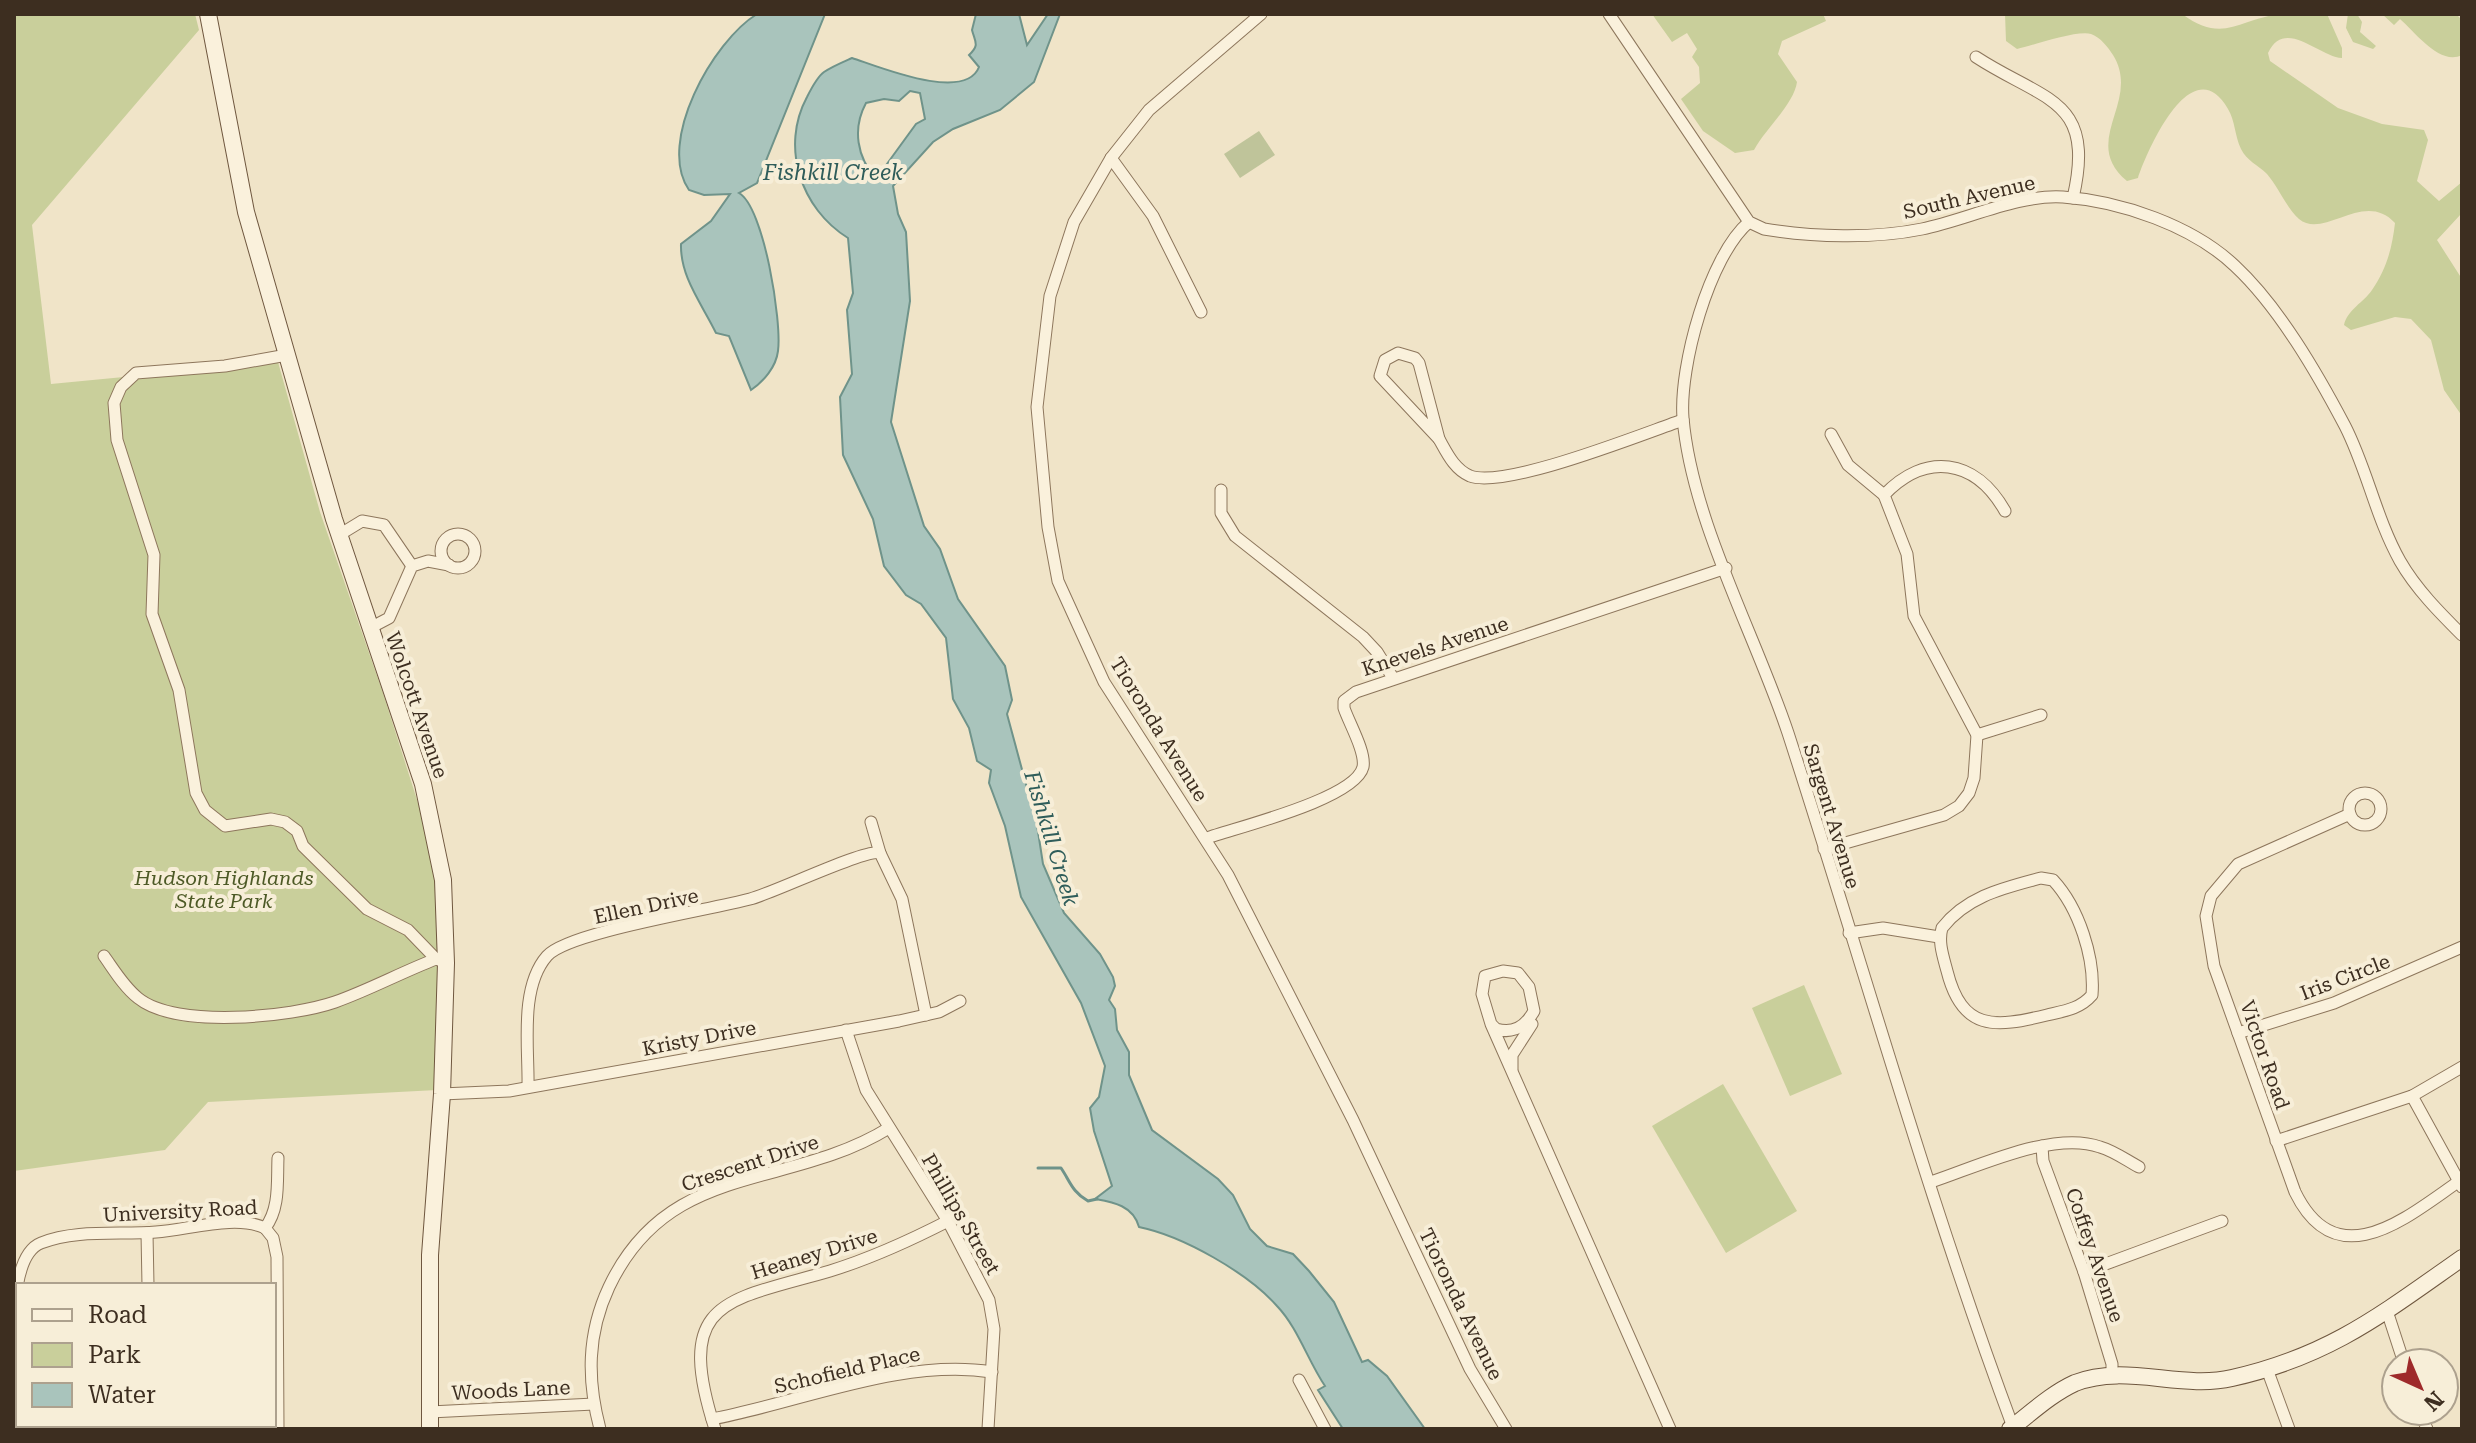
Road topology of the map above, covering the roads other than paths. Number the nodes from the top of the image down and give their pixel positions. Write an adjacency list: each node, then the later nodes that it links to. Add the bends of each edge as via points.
1 (208, 14): 9 (main road, Wolcott Avenue, via 246,212)
2 (1261, 14): 5 (street, Tioronda Avenue, via 1149,110)
3 (1609, 14): 7 (street)
4 (1976, 57): 6 (street, via 2052,100 2072,121 2080,157)
5 (1111, 158): 8 (street, via 1153,216); 27 (street, Tioronda Avenue, via 1074,222 1050,296 1037,407 1048,527 1058,581 1104,682)
6 (2073, 198): 7 (street, South Avenue, via 2032,199 1919,230 1876,235 1772,230); 21 (street, South Avenue, via 2169,225 2222,255 2248,279 2298,345 2346,427 2399,560)
7 (1749, 222): 10 (street, Sargent Avenue, via 1717,269 1690,349)
8 (1201, 312)
9 (287, 355): 16 (main road, Wolcott Avenue); 34 (street, via 136,373 114,403 117,440 154,555 152,614 179,690 188,760 205,810 225,826 285,822 367,909 408,930)
10 (1683, 420): 12 (street, via 1538,468 1483,478 1458,468); 19 (street, Sargent Avenue, via 1706,523)
11 (1831, 434): 14 (street, via 1848,465)
12 (1439, 439): 12 (street, via 1419,363 1405,353 1391,354 1380,366 1380,376)
13 (1221, 490): 22 (street, via 1221,513 1235,536 1363,637)
14 (1884, 495): 15 (street, via 1910,472 1939,466 1980,478); 24 (street, via 1907,554 1914,616)
15 (2005, 511)
16 (339, 535): 18 (street, via 362,521 384,525); 20 (main road, Wolcott Avenue)
17 (449, 565): 18 (street, via 428,561)
18 (412, 566): 20 (street, via 389,618)
19 (1726, 568): 22 (street, Knevels Avenue); 28 (street, Sargent Avenue, via 1787,730)
20 (370, 628): 34 (main road, Wolcott Avenue, via 434,823 447,909)
21 (2462, 635)
22 (1393, 678): 27 (street, Knevels Avenue, via 1344,701 1363,759 1363,768 1346,788)
23 (2041, 715): 24 (street)
24 (1977, 735): 28 (street, via 1974,778 1959,806 1944,815)
25 (2350, 814): 40 (street, Victor Road, via 2238,864 2211,896 2206,916 2209,945)
26 (871, 822): 29 (street)
27 (1207, 838): 77 (street, Tioronda Avenue, via 1353,1120 1470,1369)
28 (1824, 849): 30 (street, Sargent Avenue)
29 (880, 853): 37 (street, via 902,899); 43 (street, Ellen Drive, via 866,852 753,898 557,948 540,967 532,991)
30 (1849, 933): 31 (street, via 1883,928); 51 (street, Sargent Avenue)
31 (1939, 937): 31 (street, via 1957,1002 1976,1019 2015,1023 2075,1008 2092,995 2092,973 2074,910 2053,880 2041,878 1989,892 1950,917)
32 (2462, 947): 40 (street, Iris Circle, via 2334,1003)
33 (104, 956): 34 (street, via 139,999 155,1008 223,1016 308,1010)
34 (441, 961): 44 (main road, Wolcott Avenue)
35 (960, 1001): 37 (street, Kristy Drive)
36 (1534, 1011): 38 (street, via 1514,1030); 38 (street, via 1523,976 1511,970 1493,973 1482,983); 42 (street, via 1533,1023 1512,1055)
37 (926, 1015): 39 (street, Kristy Drive)
38 (1491, 1024): 42 (street)
39 (846, 1030): 43 (street, Kristy Drive); 46 (street, Phillips Street, via 866,1090)
40 (2238, 1033): 47 (street, Victor Road)
41 (2462, 1067): 45 (street)
42 (1512, 1074): 78 (street)
43 (528, 1087): 44 (street, Kristy Drive)
44 (442, 1094): 70 (main road, Wolcott Avenue, via 430,1255)
45 (2412, 1096): 47 (street); 52 (street)
46 (889, 1128): 53 (street, Phillips Street); 69 (street, Crescent Drive, via 841,1153 703,1194 651,1226 619,1266 601,1305 591,1346)
47 (2276, 1141): 52 (street, Victor Road, via 2301,1206 2315,1221 2343,1234 2378,1234)
48 (2042, 1146): 50 (street, via 2098,1146); 51 (street); 58 (street, Coffey Avenue)
49 (278, 1158): 55 (street, University Road, via 276,1203)
50 (2139, 1167)
51 (1931, 1182): 72 (street, Sargent Avenue)
52 (2460, 1185)
53 (948, 1221): 66 (street, Phillips Street, via 989,1300); 71 (street, Heaney Drive, via 888,1251 756,1289 727,1303 711,1321 701,1348 699,1367)
54 (2222, 1221): 58 (street)
55 (265, 1228): 56 (street, University Road, via 232,1224); 73 (street, via 277,1257)
56 (147, 1233): 59 (street, University Road, via 40,1243 27,1253); 60 (street)
57 (2462, 1258): 62 (main road)
58 (2084, 1272): 67 (street, Coffey Avenue)
59 (17, 1283)
60 (148, 1283)
61 (16, 1288): 63 (street, University Road)
62 (2387, 1311): 64 (street); 65 (main road, via 2323,1350)
63 (16, 1339)
64 (2399, 1347)
65 (2267, 1369): 67 (main road, via 2214,1382); 79 (street)
66 (992, 1372): 71 (street, Schofield Place, via 961,1367 913,1371); 75 (street, Phillips Street)
67 (2112, 1376): 72 (main road, via 2067,1387)
68 (1299, 1380): 76 (street)
69 (594, 1404): 70 (street, Woods Lane); 74 (street, Crescent Drive)
70 (430, 1421)
71 (714, 1424)
72 (2012, 1428)
73 (278, 1429)
74 (600, 1429)
75 (988, 1429)
76 (1325, 1429)
77 (1506, 1429)
78 (1670, 1429)
79 (2289, 1429)

